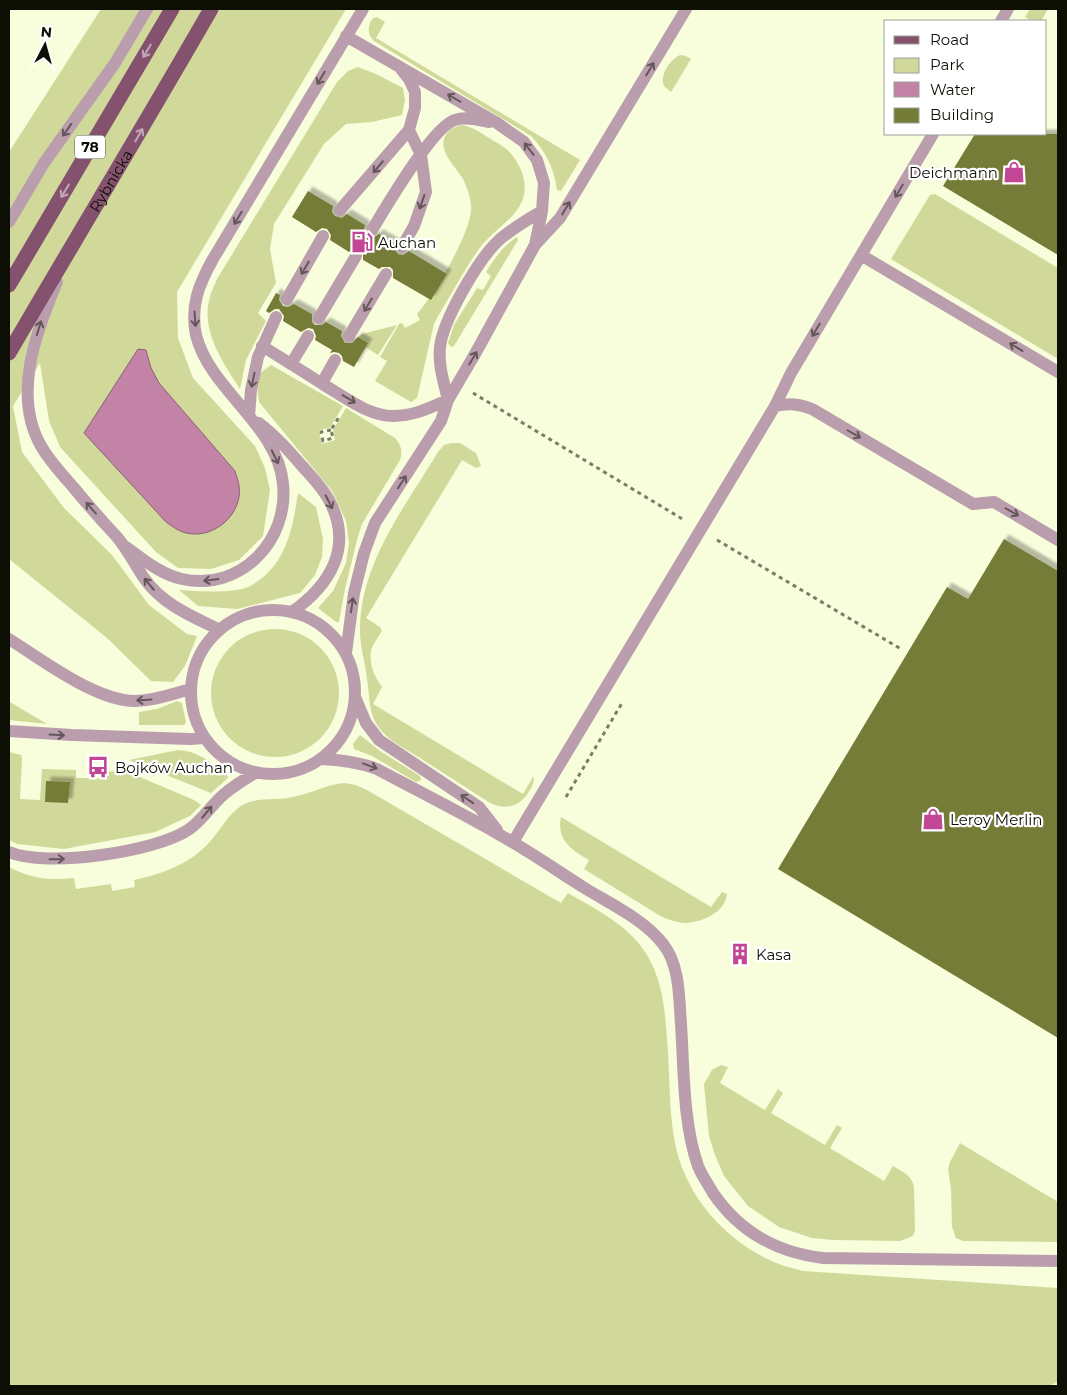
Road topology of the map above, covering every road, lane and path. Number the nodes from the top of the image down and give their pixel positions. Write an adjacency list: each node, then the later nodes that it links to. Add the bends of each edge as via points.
1 (148, 9): 16 (lane, one-way to 16, via 115,63 44,163)
2 (172, 9): 25 (main road, 78, one-way to 25)
3 (211, 9): 18 (main road, Rybnicka / 78, one-way to 3)
4 (363, 9): 8 (lane)
5 (686, 9): 20 (lane, one-way to 5, via 560,218)
6 (1008, 9): 7 (lane)
7 (1002, 20)
8 (346, 36): 9 (lane); 40 (lane, one-way to 40, via 218,251 197,293 194,320 201,348 217,377)
9 (398, 65): 10 (lane, one-way to 9); 11 (lane, via 415,92)
10 (496, 123): 13 (lane, via 454,120 437,132); 15 (lane, one-way to 10, via 544,183 537,160 524,142)
11 (409, 130): 13 (lane); 14 (lane, one-way to 14)
12 (932, 135): 22 (lane, one-way to 22)
13 (421, 154): 17 (lane); 21 (lane, one-way to 21, via 426,192 414,226)
14 (340, 210)
15 (542, 211): 20 (lane); 38 (lane, via 510,230 489,250 449,315 439,357)
16 (9, 222)
17 (372, 230)
18 (77, 236): 32 (main road, Rybnicka / 78); 43 (lane, one-way to 18, via 49,459 31,418 28,392 34,344)
19 (323, 236): 26 (lane, one-way to 26)
20 (535, 245): 37 (lane, one-way to 20)
21 (402, 247)
22 (861, 255): 35 (lane, one-way to 22); 39 (lane, one-way to 39, via 790,373)
23 (356, 256): 28 (lane)
24 (386, 274): 30 (lane, one-way to 30)
25 (9, 285)
26 (287, 299)
27 (276, 318): 31 (lane)
28 (319, 318)
29 (308, 336): 34 (lane)
30 (349, 336)
31 (262, 346): 34 (lane); 40 (lane, one-way to 40, via 251,390)
32 (9, 353)
33 (335, 360): 36 (lane)
34 (291, 364): 36 (lane)
35 (1058, 372)
36 (322, 383): 38 (lane, one-way to 38, via 364,409 392,416 424,411)
37 (457, 384): 38 (lane); 41 (path)
38 (448, 400): 48 (lane, one-way to 38, via 354,594 375,523 441,420)
39 (775, 406): 41 (lane); 42 (lane, one-way to 42, via 788,403 812,409 973,504 994,502)
40 (249, 416): 43 (lane, one-way to 43, via 275,456 284,484 279,526 263,553 231,575 218,580 191,581 158,570); 44 (lane, one-way to 44, via 276,436 319,485 333,509 338,526 338,553 331,572 312,596)
41 (701, 530): 47 (path); 56 (lane)
42 (1058, 540)
43 (123, 545): 45 (lane, one-way to 43, via 177,609 158,595)
44 (292, 612): 45 (lane, via 257,612); 48 (lane, via 314,621 332,635)
45 (218, 629): 49 (lane, via 196,665)
46 (9, 640): 49 (lane, one-way to 46, via 143,701 104,696)
47 (901, 649)
48 (346, 653): 50 (lane, via 354,676)
49 (191, 689): 52 (lane, via 193,714)
50 (356, 699): 53 (lane, via 350,722 339,743); 55 (lane, one-way to 50, via 479,808 379,740 366,723)
51 (9, 731): 52 (lane, one-way to 52, via 72,736)
52 (204, 738): 54 (lane, via 235,766)
53 (322, 759): 54 (lane, via 301,770 278,775); 55 (lane, one-way to 55, via 346,760 377,769)
54 (255, 773): 57 (lane, one-way to 54, via 31,858 66,859 164,842 196,825 218,799)
55 (500, 834): 56 (lane)
56 (513, 842): 58 (lane, via 632,917 665,946 671,956 678,987 688,1119 694,1154 699,1169 716,1196 752,1233 783,1250 823,1258)
57 (9, 852)
58 (1058, 1261)

